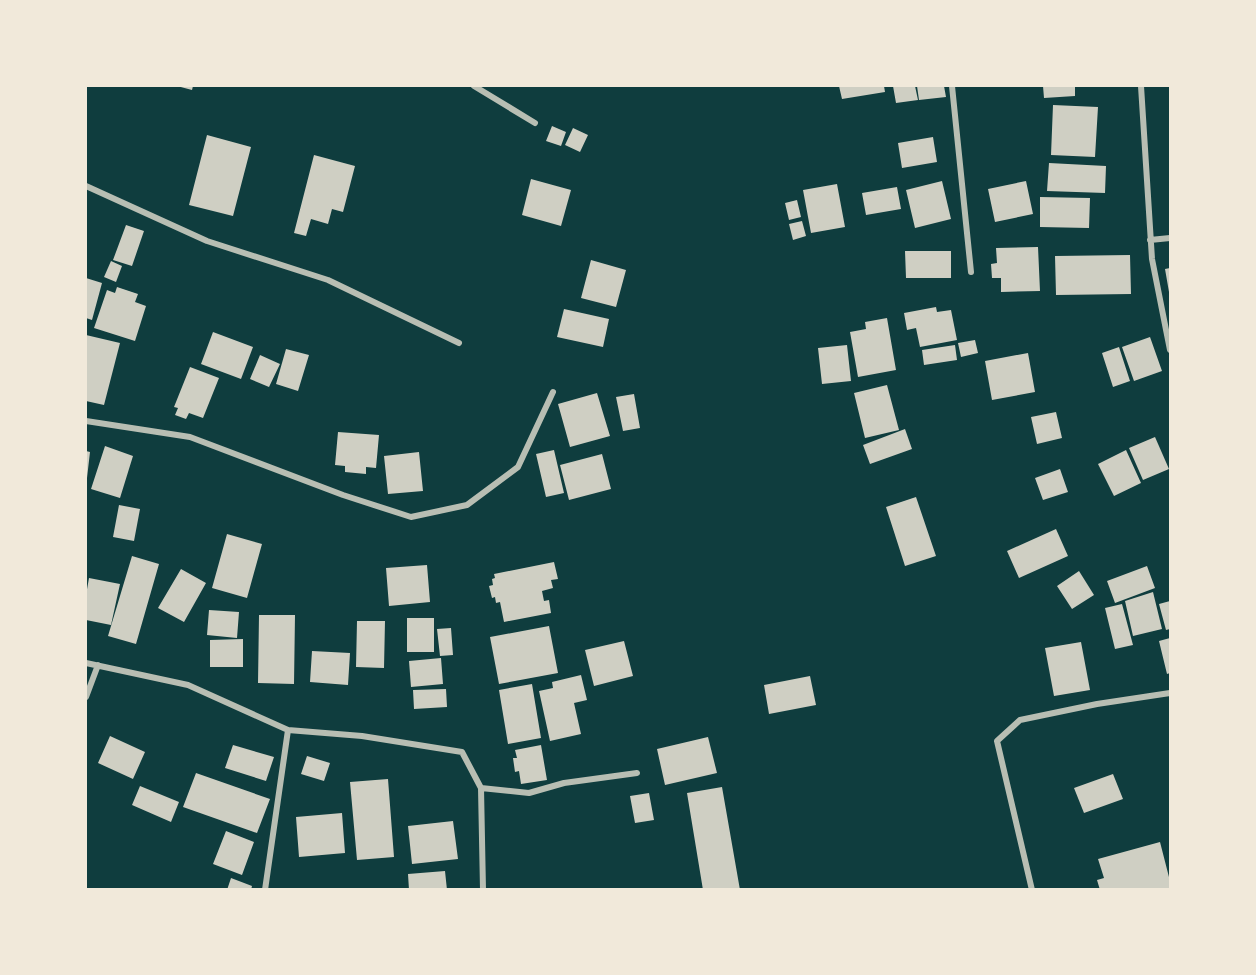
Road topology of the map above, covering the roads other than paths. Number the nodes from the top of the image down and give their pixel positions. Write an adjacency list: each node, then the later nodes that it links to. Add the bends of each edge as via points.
1 (474, 86): 4 (street)
2 (952, 86): 8 (street)
3 (1141, 86): 7 (street)
4 (535, 123)
5 (86, 186): 9 (street, via 207,241 328,280)
6 (1170, 238): 7 (street)
7 (1150, 240): 10 (street)
8 (971, 272)
9 (459, 343)
10 (1170, 350)
11 (553, 392): 12 (street, via 518,467 467,505 411,517 190,437)
12 (86, 421)
13 (86, 663): 14 (street)
14 (98, 665): 16 (street); 17 (street, via 188,685)
15 (1170, 693): 22 (street, via 1020,720 998,741)
16 (86, 697)
17 (288, 730): 19 (street, via 362,736 462,752); 20 (street)
18 (637, 773): 19 (street, via 564,783 529,793)
19 (481, 788): 21 (street)
20 (265, 890)
21 (483, 890)
22 (1032, 890)

